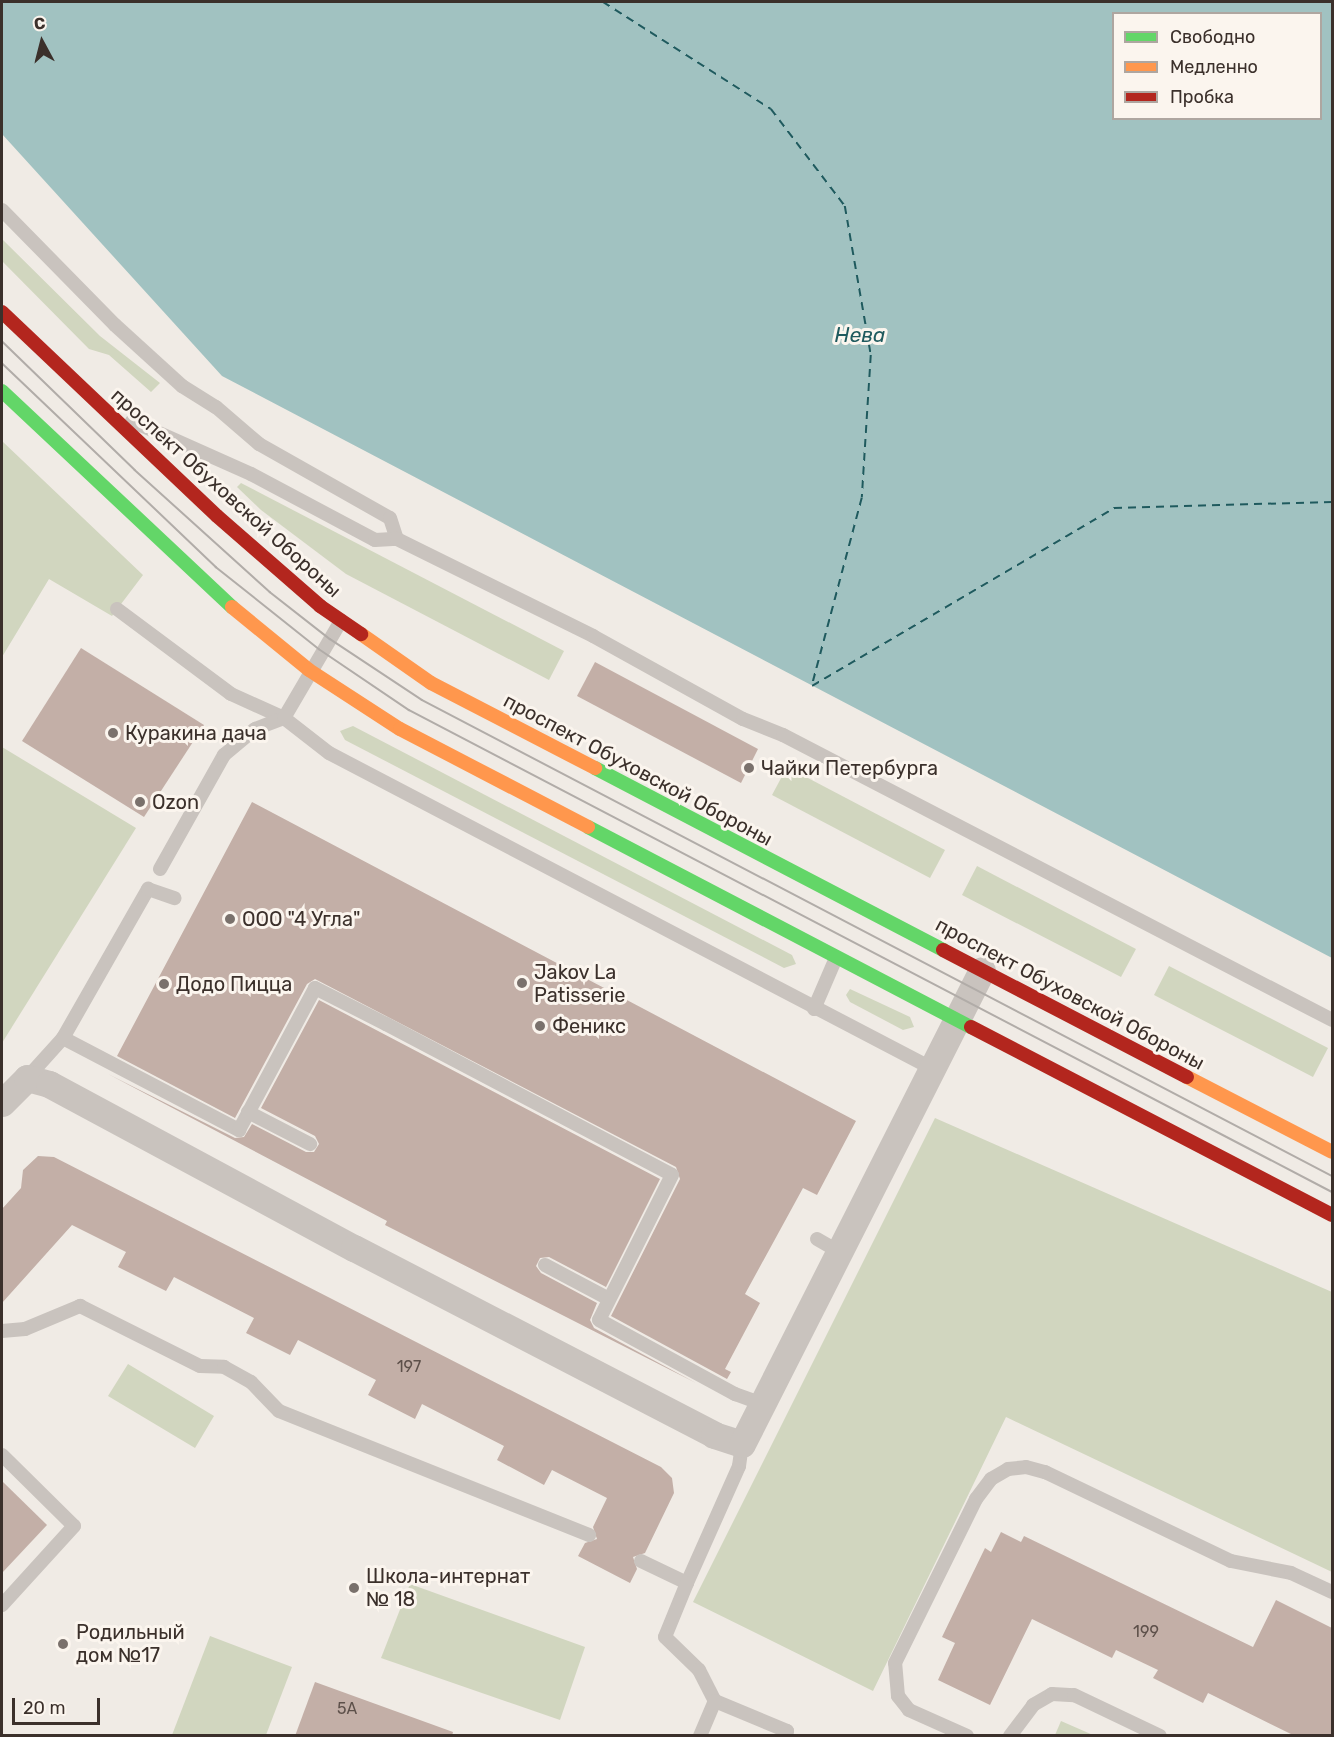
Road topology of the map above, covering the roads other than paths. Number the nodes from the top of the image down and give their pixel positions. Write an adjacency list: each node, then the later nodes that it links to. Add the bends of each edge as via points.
1 (2, 210): 5 (lane, via 115,325 182,386 216,407 259,444 390,518)
2 (2, 312): 4 (main road, проспект Обуховской Обороны)
3 (2, 391): 8 (main road, via 237,611)
4 (104, 410): 5 (lane, via 251,474 375,540); 7 (main road, проспект Обуховской Обороны, via 217,516)
5 (397, 539): 16 (lane, via 593,636 743,719 783,735)
6 (117, 609): 9 (lane, via 231,694)
7 (341, 621): 8 (lane); 13 (main road, проспект Обуховской Обороны, via 431,682)
8 (309, 670): 9 (lane); 12 (main road, via 400,729)
9 (284, 718): 10 (lane, via 255,729 224,755); 14 (lane, via 329,753)
10 (160, 869)
11 (174, 898): 17 (lane, via 148,890)
12 (836, 958): 14 (lane); 15 (main road)
13 (982, 970): 15 (street); 23 (main road, проспект Обуховской Обороны)
14 (814, 1009): 18 (lane)
15 (955, 1020): 18 (street); 24 (main road)
16 (1332, 1020)
17 (63, 1038): 19 (lane); 21 (lane, via 239,1130)
18 (931, 1068): 28 (street, via 828,1245)
19 (27, 1078): 20 (street); 29 (street, via 50,1084 354,1248 714,1435)
20 (2, 1103)
21 (248, 1112): 22 (lane); 26 (lane, via 315,988 386,1024 672,1175)
22 (310, 1144)
23 (1332, 1152)
24 (1332, 1215)
25 (545, 1265): 26 (lane)
26 (609, 1299): 28 (lane, via 599,1320 735,1394)
27 (2, 1331): 31 (lane, via 25,1329 80,1306 200,1366 224,1367 251,1382 279,1411)
28 (762, 1404): 29 (street)
29 (742, 1444): 33 (lane, via 739,1466)
30 (2, 1455): 35 (lane, via 74,1526)
31 (589, 1535)
32 (641, 1560): 33 (lane)
33 (687, 1583): 36 (lane, via 665,1637 699,1670)
34 (1332, 1592): 39 (lane, via 1291,1573 1231,1561 1045,1472 1008,1468 991,1479 976,1499 895,1664 896,1688 909,1710)
35 (2, 1605)
36 (715, 1701): 37 (lane); 38 (lane, via 787,1731)
37 (700, 1736)
38 (785, 1736)
39 (967, 1736)
40 (1010, 1736): 41 (lane, via 1033,1705 1052,1694 1074,1695)
41 (1160, 1736)

